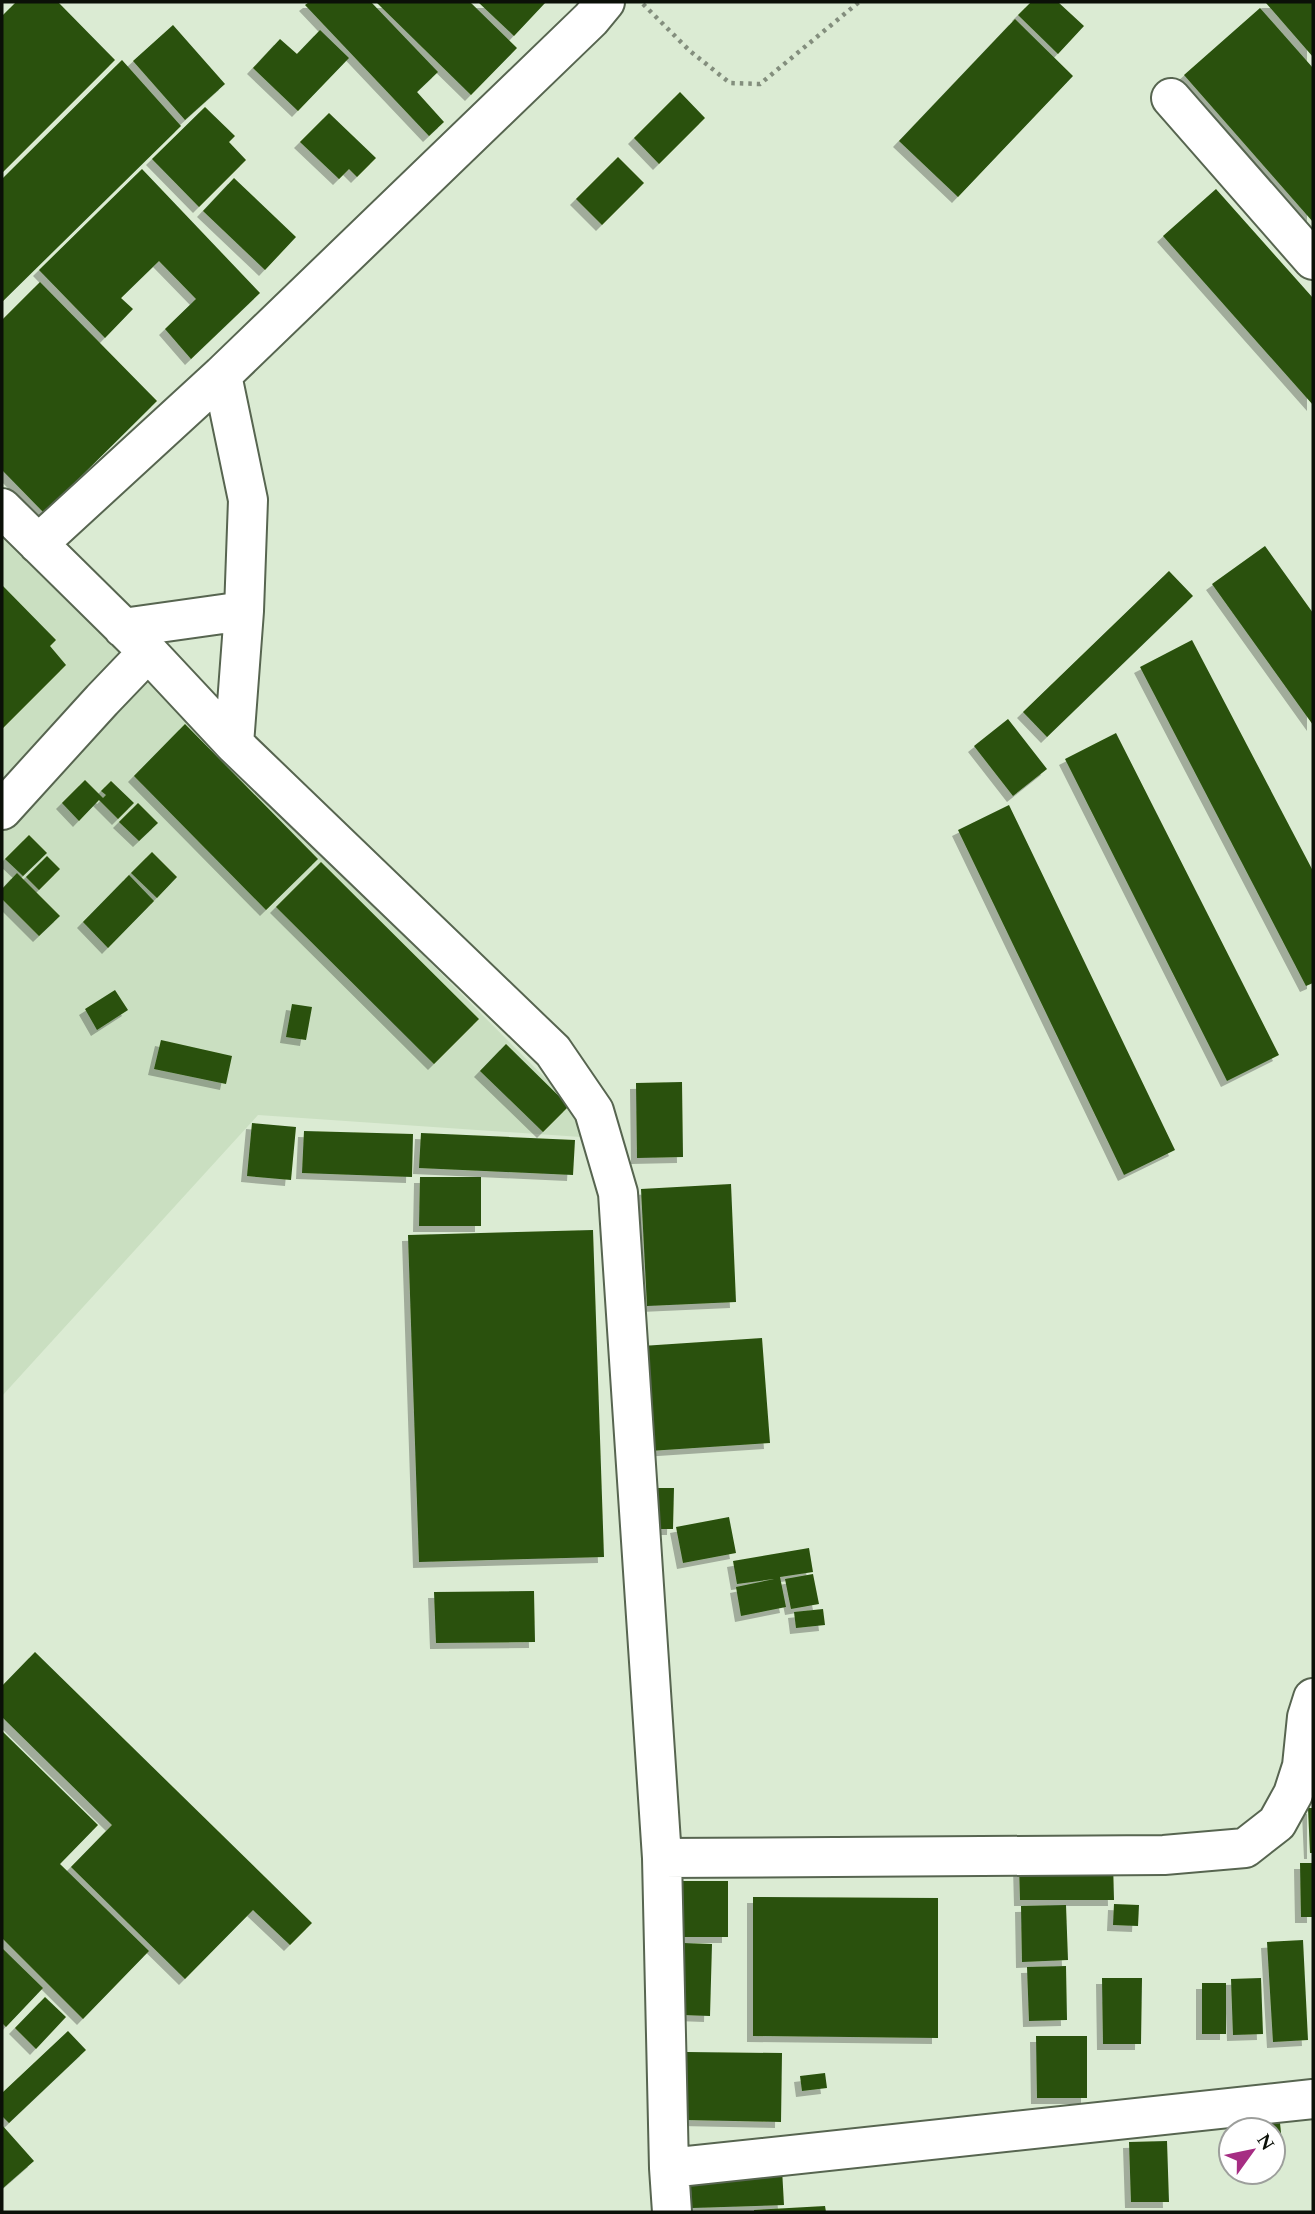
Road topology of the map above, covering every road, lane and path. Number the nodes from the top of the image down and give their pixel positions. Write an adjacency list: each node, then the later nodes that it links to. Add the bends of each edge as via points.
1 (605, 2): 6 (street)
2 (641, 2): 3 (path, via 730,83 760,84)
3 (859, 2)
4 (1171, 98): 5 (street)
5 (1313, 260)
6 (222, 375): 8 (street); 9 (street, via 248,500)
7 (2, 508): 8 (street)
8 (38, 544): 10 (street)
9 (244, 611): 10 (street); 11 (street)
10 (136, 640): 11 (street); 12 (street, via 102,699)
11 (234, 744): 14 (street, via 553,1051 594,1111 618,1193)
12 (2, 810)
13 (1313, 1698): 14 (street, via 1293,1794 1277,1823 1245,1847 1164,1855)
14 (662, 1858): 16 (street)
15 (1313, 2099): 16 (street)
16 (669, 2168): 17 (street)
17 (672, 2212)

